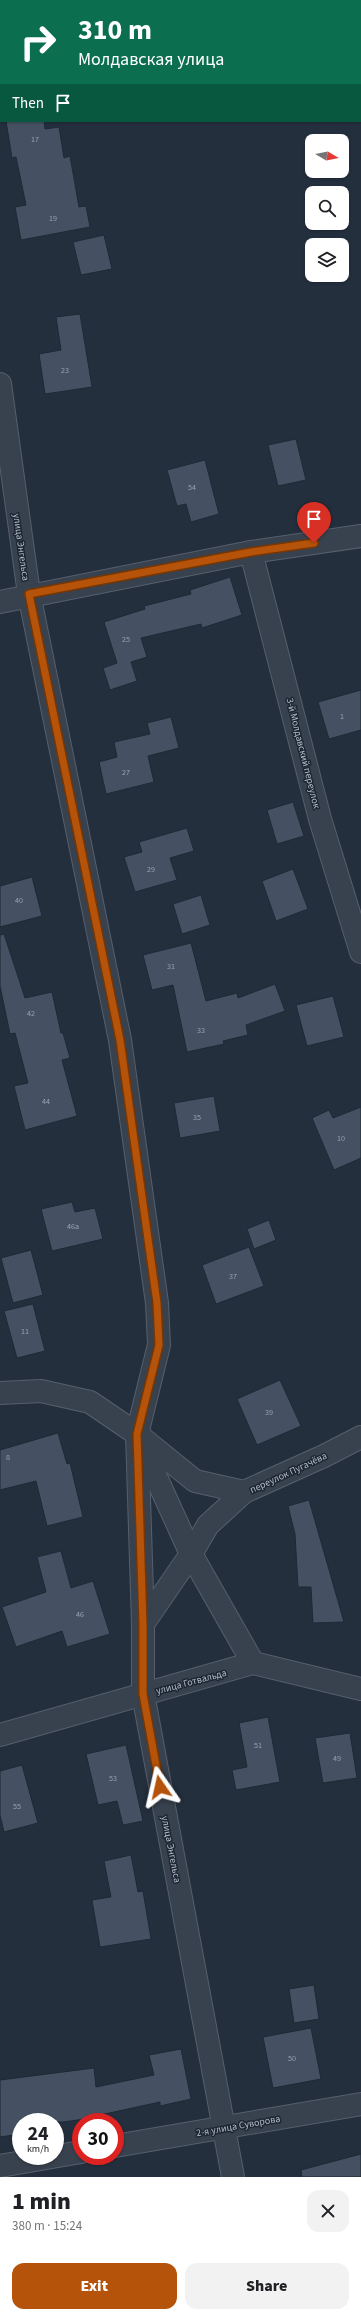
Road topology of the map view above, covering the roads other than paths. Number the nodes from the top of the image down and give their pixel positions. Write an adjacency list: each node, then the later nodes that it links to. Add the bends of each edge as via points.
1 (0, 384): 4 (street, улица Энгельса)
2 (361, 536): 3 (street)
3 (251, 552): 4 (street); 6 (street, 3-й Молдавский переулок, via 320,819)
4 (29, 594): 5 (street); 8 (street, улица Энгельса, via 120,1040 157,1303 159,1345)
5 (0, 602)
6 (361, 952)
7 (0, 1393): 8 (street, переулок Пугачёва, via 41,1391 90,1402)
8 (137, 1434): 10 (street, переулок Пугачёва, via 195,1481); 11 (street); 12 (street, улица Энгельса)
9 (361, 1436): 10 (street, переулок Пугачёва, via 324,1456)
10 (244, 1492): 11 (street, via 208,1525)
11 (191, 1554): 12 (street); 13 (street)
12 (143, 1624): 15 (street, улица Энгельса)
13 (253, 1663): 14 (street, улица Готвальда); 15 (street, улица Готвальда)
14 (361, 1689)
15 (143, 1694): 16 (street, улица Готвальда); 18 (street, улица Энгельса)
16 (0, 1735)
17 (361, 2104): 18 (street, 2-я улица Суворова)
18 (225, 2127): 19 (street, 2-я улица Суворова); 22 (street, улица Энгельса)
19 (124, 2144)
20 (72, 2154): 21 (street)
21 (0, 2166)
22 (233, 2177)

